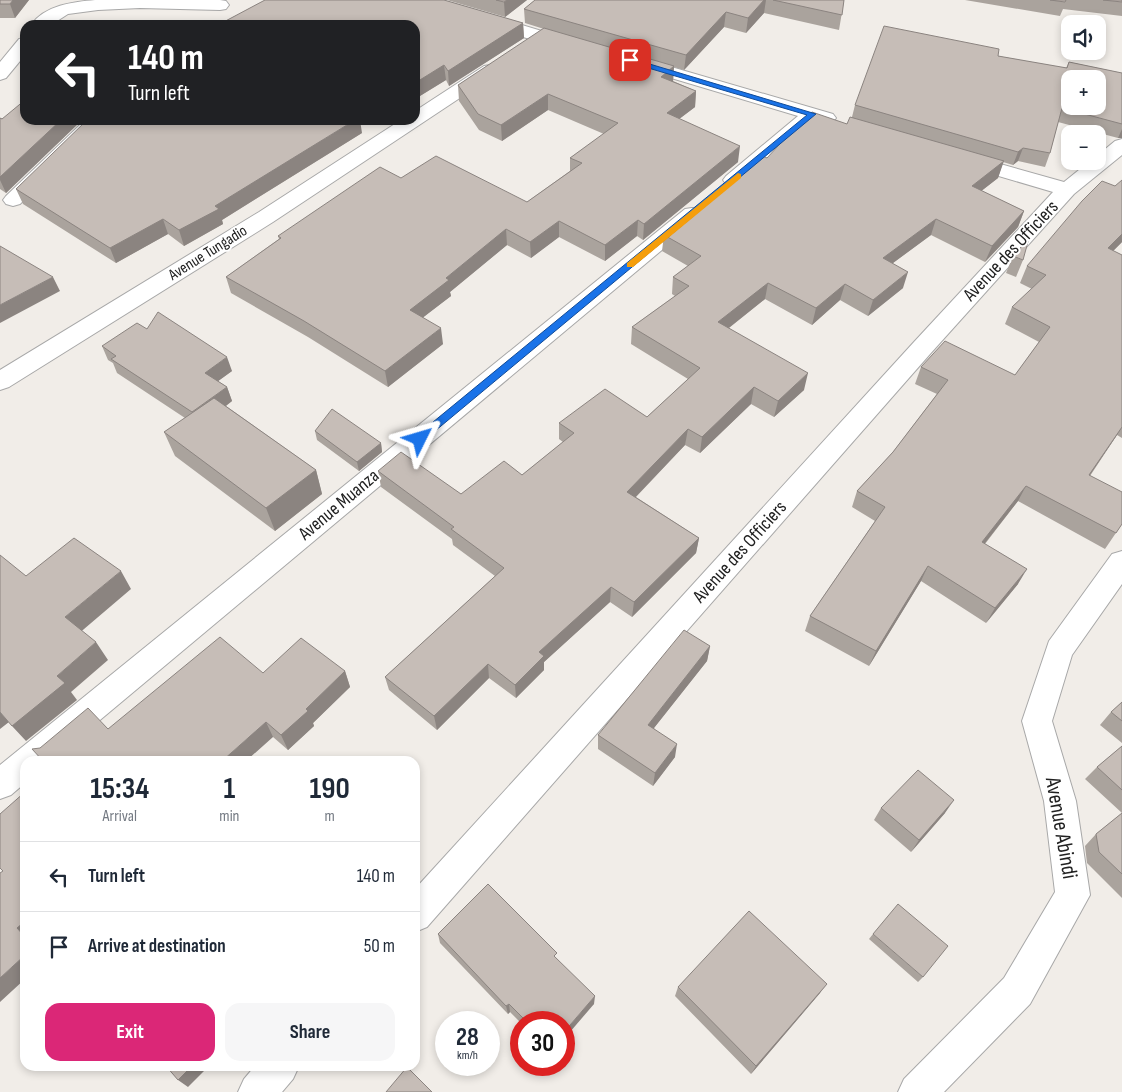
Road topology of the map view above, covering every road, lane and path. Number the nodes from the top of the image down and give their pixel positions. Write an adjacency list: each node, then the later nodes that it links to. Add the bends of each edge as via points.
1 (422, 0): 5 (street, via 515,20)
2 (222, 2): 3 (street, via 86,5 61,10); 4 (street)
3 (47, 20)
4 (202, 20)
5 (541, 36): 6 (street); 7 (street)
6 (525, 47)
7 (585, 47)
8 (20, 50): 11 (street)
9 (623, 58): 12 (street)
10 (502, 62): 13 (street, Avenue Tungadio)
11 (0, 74)
12 (812, 114): 14 (street); 23 (street, Avenue Muanza)
13 (420, 116)
14 (841, 123)
15 (91, 125): 20 (street)
16 (406, 125): 21 (street, Avenue Tungadio, via 266,217)
17 (1122, 145): 19 (street, Avenue des Officiers)
18 (944, 154): 19 (street)
19 (1067, 190): 26 (street, Avenue des Officiers)
20 (13, 200)
21 (0, 381)
22 (1122, 562): 29 (street, Avenue Abindi, via 1059,650 1036,721 1060,801 1073,895 1017,991)
23 (34, 756)
24 (20, 768): 25 (street)
25 (0, 784)
26 (420, 909)
27 (276, 1071): 28 (street)
28 (257, 1092)
29 (917, 1092)

